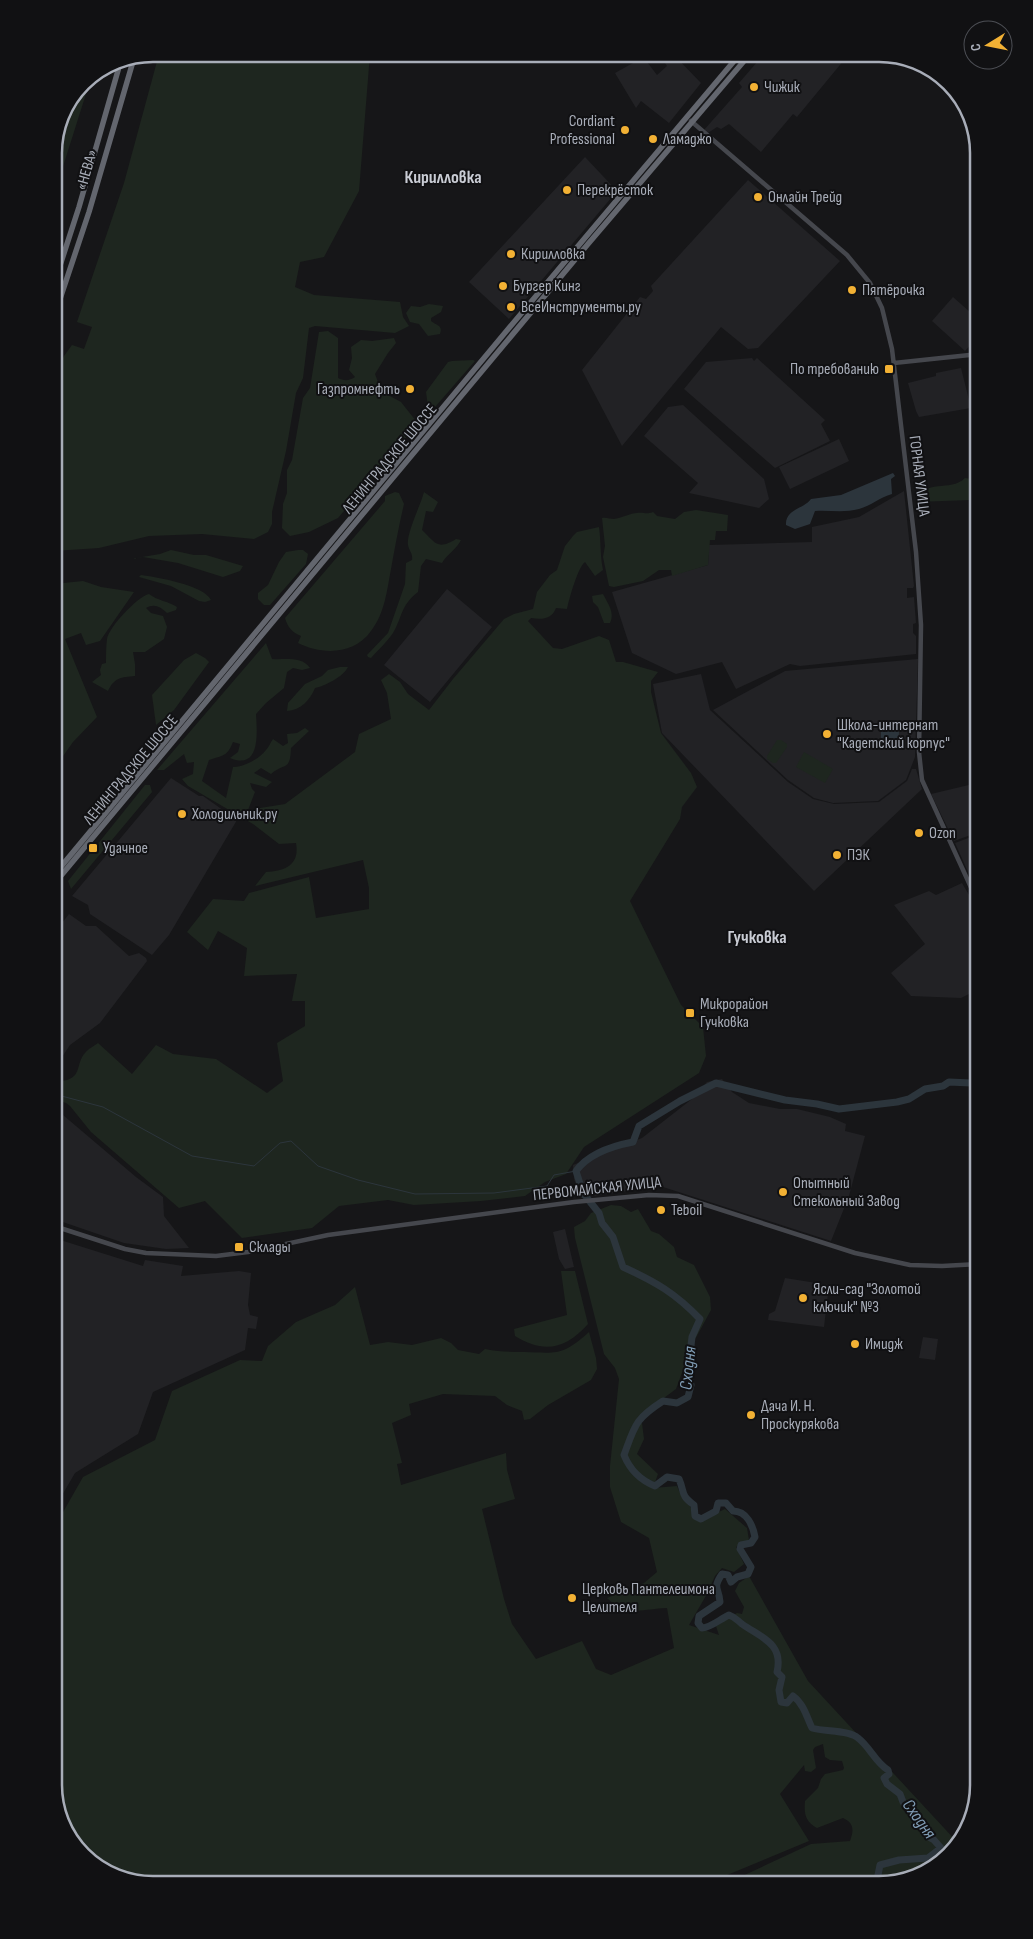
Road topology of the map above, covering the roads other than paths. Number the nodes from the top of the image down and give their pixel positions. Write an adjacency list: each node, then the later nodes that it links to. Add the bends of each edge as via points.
1 (733, 63): 10 (highway, ЛЕНИНГРАДСКОЕ ШОССЕ)
2 (742, 63): 5 (highway, ЛЕНИНГРАДСКОЕ ШОССЕ)
3 (132, 65): 7 (highway, «НЕВА»)
4 (118, 69): 6 (highway, «НЕВА»)
5 (691, 121): 9 (street, ГОРНАЯ УЛИЦА, via 860,269 882,308); 11 (highway, ЛЕНИНГРАДСКОЕ ШОССЕ)
6 (63, 256)
7 (63, 290)
8 (970, 355): 9 (street)
9 (894, 363): 12 (street, ГОРНАЯ УЛИЦА, via 919,594 919,763 922,780)
10 (63, 865)
11 (63, 874)
12 (970, 886)
13 (62, 1229): 14 (street, ПЕРВОМАЙСКАЯ УЛИЦА, via 125,1249 163,1255 216,1256 328,1235 574,1202 672,1194 839,1249 910,1265)
14 (970, 1264)

